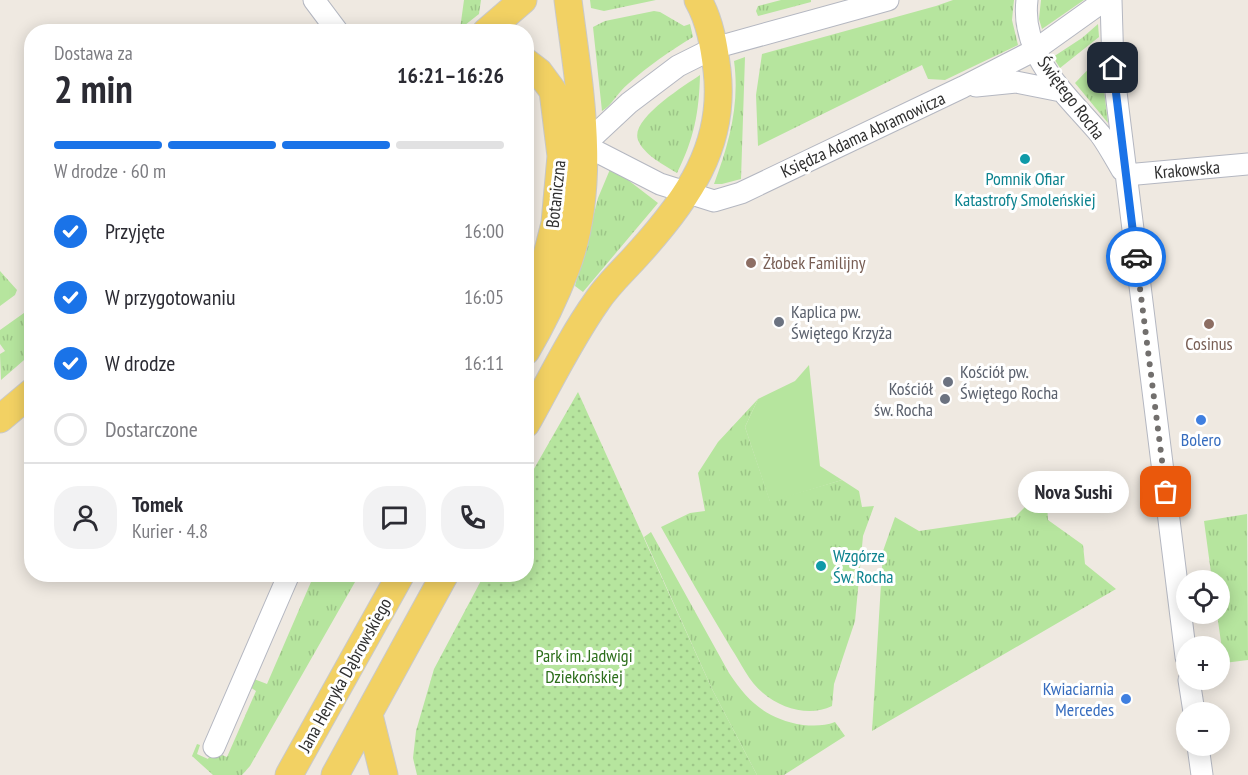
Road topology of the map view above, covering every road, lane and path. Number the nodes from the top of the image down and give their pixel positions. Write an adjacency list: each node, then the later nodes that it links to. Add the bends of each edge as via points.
1 (314, 0): 9 (street)
2 (523, 0): 10 (main road)
3 (568, 0): 16 (main road)
4 (698, 0): 11 (main road)
5 (888, 0): 11 (street)
6 (1027, 0): 12 (street, via 1028,35)
7 (1106, 0): 12 (street, Księdza Adama Abramowicza)
8 (1110, 0): 18 (street, Świętego Rocha, via 1113,68)
9 (332, 24)
10 (495, 24)
11 (714, 48): 16 (street, via 678,66 629,103); 19 (main road, via 718,103 715,132 702,168)
12 (1035, 50): 14 (street, Księdza Adama Abramowicza); 15 (street, Świętego Rocha)
13 (534, 68): 20 (main road, Botaniczna, via 553,91 561,156 555,223)
14 (963, 87): 15 (street, via 1016,82); 19 (street, Księdza Adama Abramowicza, via 741,193 714,201)
15 (1061, 91): 18 (street, Świętego Rocha, via 1101,136)
16 (584, 145): 19 (street, Księdza Adama Abramowicza, via 660,184); 21 (main road, via 584,172 567,267)
17 (1248, 164): 18 (street, Krakowska)
18 (1126, 176): 28 (street, Świętego Rocha)
19 (687, 193): 23 (main road, via 596,301)
20 (534, 317)
21 (534, 337)
22 (24, 399): 24 (main road)
23 (534, 410)
24 (0, 419)
25 (286, 582): 30 (street)
26 (397, 582): 32 (main road, Jana Henryka Dąbrowskiego)
27 (441, 582): 29 (main road)
28 (1183, 636)
29 (369, 715): 33 (main road); 34 (main road)
30 (214, 747)
31 (1199, 756): 35 (street)
32 (289, 775)
33 (335, 775)
34 (384, 775)
35 (1202, 775)

